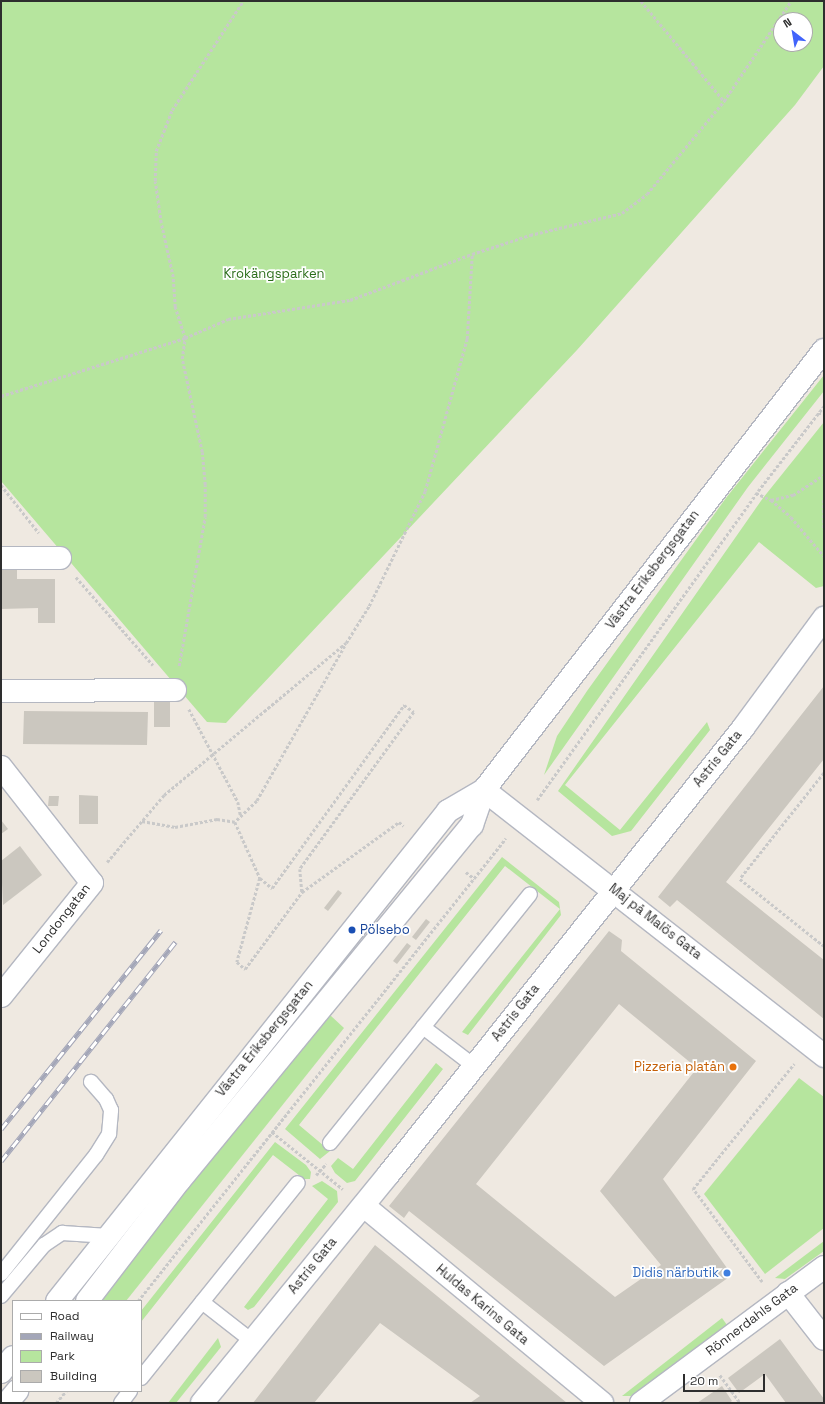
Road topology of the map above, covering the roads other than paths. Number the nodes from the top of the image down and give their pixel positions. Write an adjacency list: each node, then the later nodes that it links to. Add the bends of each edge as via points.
1 (824, 350): 8 (street, Västra Eriksbergsgatan)
2 (1, 558): 3 (street)
3 (60, 558)
4 (824, 618): 9 (street, Astris Gata, via 743,728)
5 (175, 690): 6 (street)
6 (1, 691)
7 (1, 767): 11 (street, Londongatan, via 92,883)
8 (484, 790): 9 (street, Maj på Malös Gata); 19 (street, Västra Eriksbergsgatan, via 448,811); 25 (street, Västra Eriksbergsgatan, via 472,825 180,1180)
9 (612, 889): 13 (street, Maj på Malös Gata); 14 (street, Astris Gata)
10 (530, 894): 12 (lane)
11 (1, 996)
12 (423, 1027): 14 (lane); 16 (lane)
13 (824, 1056)
14 (474, 1066): 18 (street, Astris Gata)
15 (91, 1082): 21 (lane, via 106,1098 111,1110 109,1134 96,1155)
16 (330, 1143)
17 (298, 1183): 26 (lane)
18 (364, 1206): 28 (street, Astris Gata); 37 (street, Huldas Karins Gata)
19 (109, 1236): 23 (lane, via 62,1233 44,1245); 24 (street, Västra Eriksbergsgatan)
20 (824, 1267): 22 (street, Rönnerdahls Gata)
21 (1, 1274)
22 (788, 1293): 27 (street); 38 (street, Rönnerdahls Gata)
23 (1, 1296)
24 (58, 1300)
25 (88, 1300)
26 (202, 1302): 28 (lane); 31 (lane)
27 (824, 1340)
28 (252, 1341): 36 (street, Astris Gata)
29 (12, 1358): 30 (street)
30 (1, 1372)
31 (142, 1377)
32 (16, 1392): 34 (street)
33 (129, 1392): 35 (lane)
34 (7, 1403)
35 (121, 1403)
36 (202, 1403)
37 (602, 1403)
38 (641, 1403)

